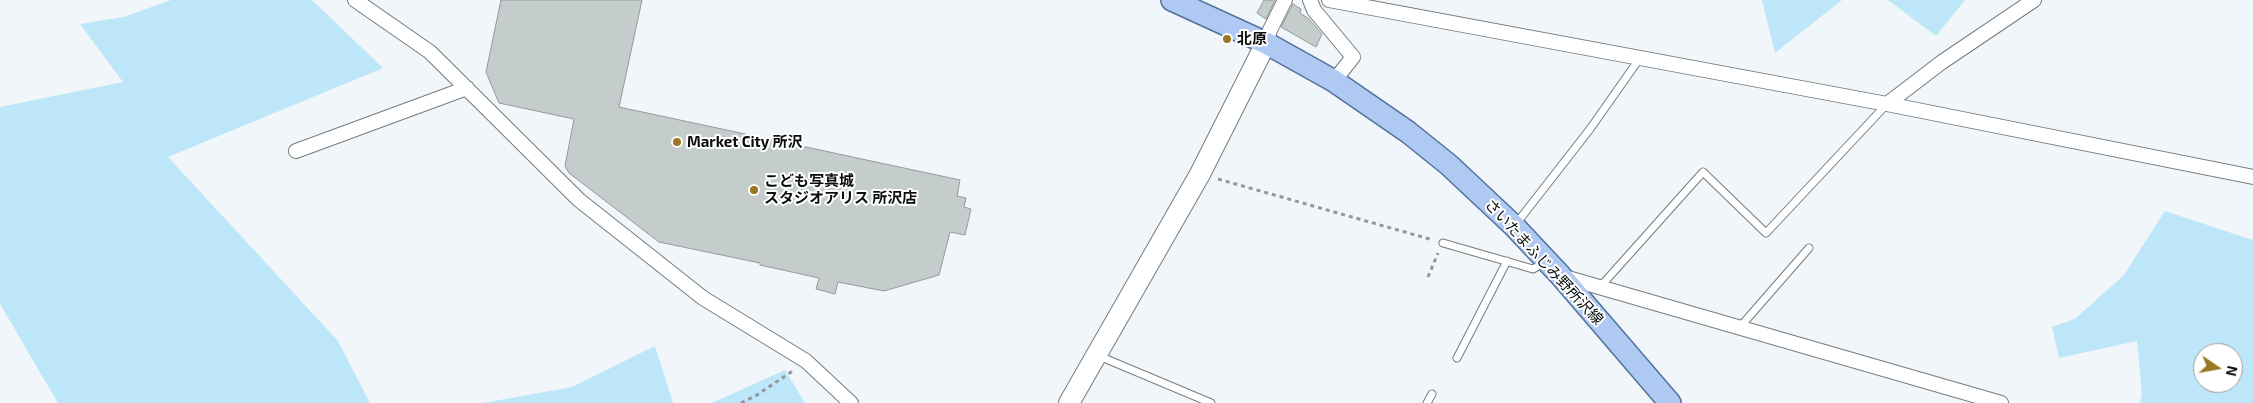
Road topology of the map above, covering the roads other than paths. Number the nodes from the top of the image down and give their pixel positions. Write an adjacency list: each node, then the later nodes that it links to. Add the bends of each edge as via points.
1 (355, 0): 10 (street, via 430,52)
2 (1172, 0): 7 (main road, さいたまふじみ野所沢線)
3 (1286, 0): 7 (street)
4 (1310, 0): 9 (street, via 1314,10 1353,57)
5 (1329, 0): 8 (street)
6 (2034, 0): 11 (street, via 1942,62)
7 (1266, 43): 9 (main road, さいたまふじみ野所沢線); 21 (street, via 1200,174)
8 (1640, 58): 11 (street); 14 (lane, via 1590,129)
9 (1334, 81): 14 (main road, さいたまふじみ野所沢線, via 1449,165)
10 (467, 88): 12 (street); 24 (street, via 579,200 703,298 806,361)
11 (1887, 104): 13 (street); 19 (lane, via 1766,233 1703,172)
12 (296, 151)
13 (2253, 177)
14 (1514, 226): 18 (main road, さいたまふじみ野所沢線)
15 (1443, 243): 17 (lane)
16 (1809, 248): 20 (lane)
17 (1507, 261): 18 (lane, via 1533,269); 22 (lane)
18 (1553, 268): 19 (street); 28 (main road, さいたまふじみ野所沢線)
19 (1600, 287): 20 (street)
20 (1740, 327): 29 (street)
21 (1096, 355): 25 (street); 26 (lane)
22 (1457, 358)
23 (1432, 394): 27 (lane)
24 (851, 403)
25 (1070, 403)
26 (1212, 403)
27 (1427, 403)
28 (1670, 403)
29 (2001, 403)

